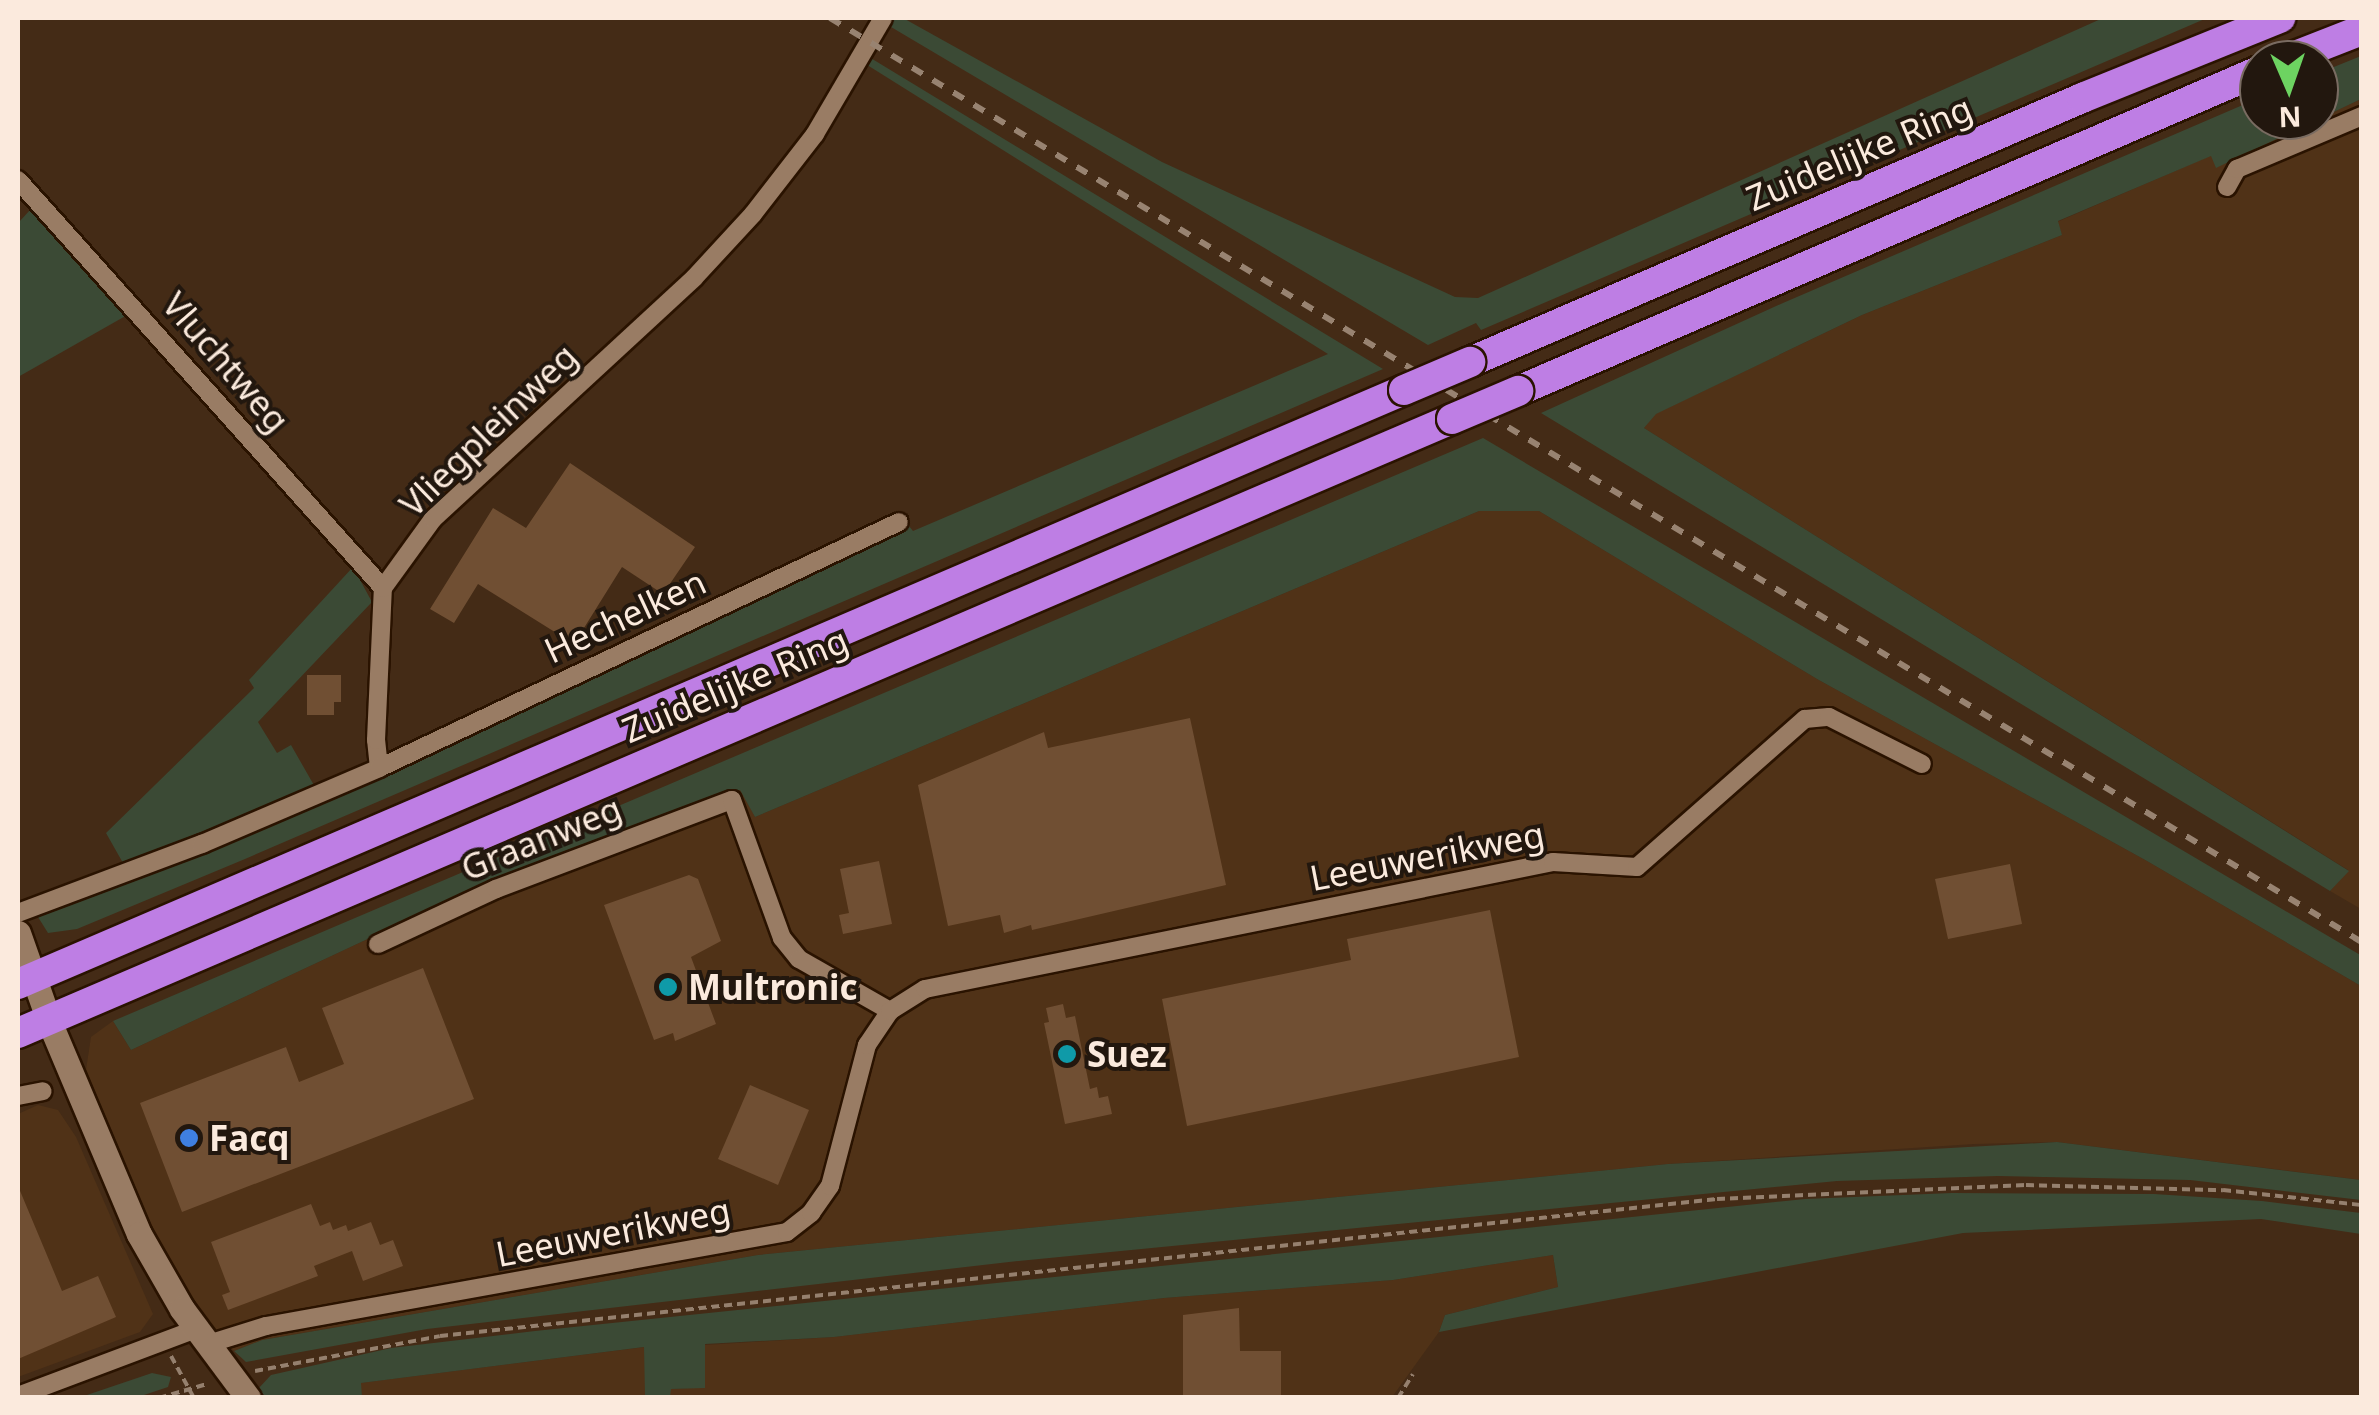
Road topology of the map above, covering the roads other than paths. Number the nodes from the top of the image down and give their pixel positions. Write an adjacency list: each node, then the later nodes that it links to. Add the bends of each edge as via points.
1 (883, 18): 10 (street, Vliegpleinweg, via 815,134 753,214 681,290 433,519)
2 (2280, 18): 16 (highway, Zuidelijke Ring, bridge)
3 (2362, 30): 4 (highway)
4 (2336, 40)
5 (2239, 79): 18 (highway, Zuidelijke Ring, bridge)
6 (2362, 116): 8 (street, via 2237,169)
7 (18, 180): 10 (street, Vluchtweg)
8 (2227, 187)
9 (899, 522): 12 (street, Hechelken)
10 (382, 588): 12 (street)
11 (1922, 764): 17 (street, Leeuwerikweg, via 1830,717 1805,719 1637,867 1553,862 926,989)
12 (380, 768): 13 (street)
13 (18, 912)
14 (18, 933): 16 (street)
15 (378, 944): 17 (street, Graanweg, via 496,888 732,800 782,938 800,959)
16 (26, 980): 18 (street)
17 (890, 1011): 22 (street, Leeuwerikweg, via 867,1046 830,1186 787,1232)
18 (48, 1021): 19 (highway, Zuidelijke Ring); 22 (street, via 138,1234)
19 (18, 1033)
20 (43, 1091): 21 (street)
21 (18, 1096)
22 (202, 1336): 23 (street); 24 (street, Leeuwerikweg, via 164,1343)
23 (240, 1387)
24 (18, 1396)

